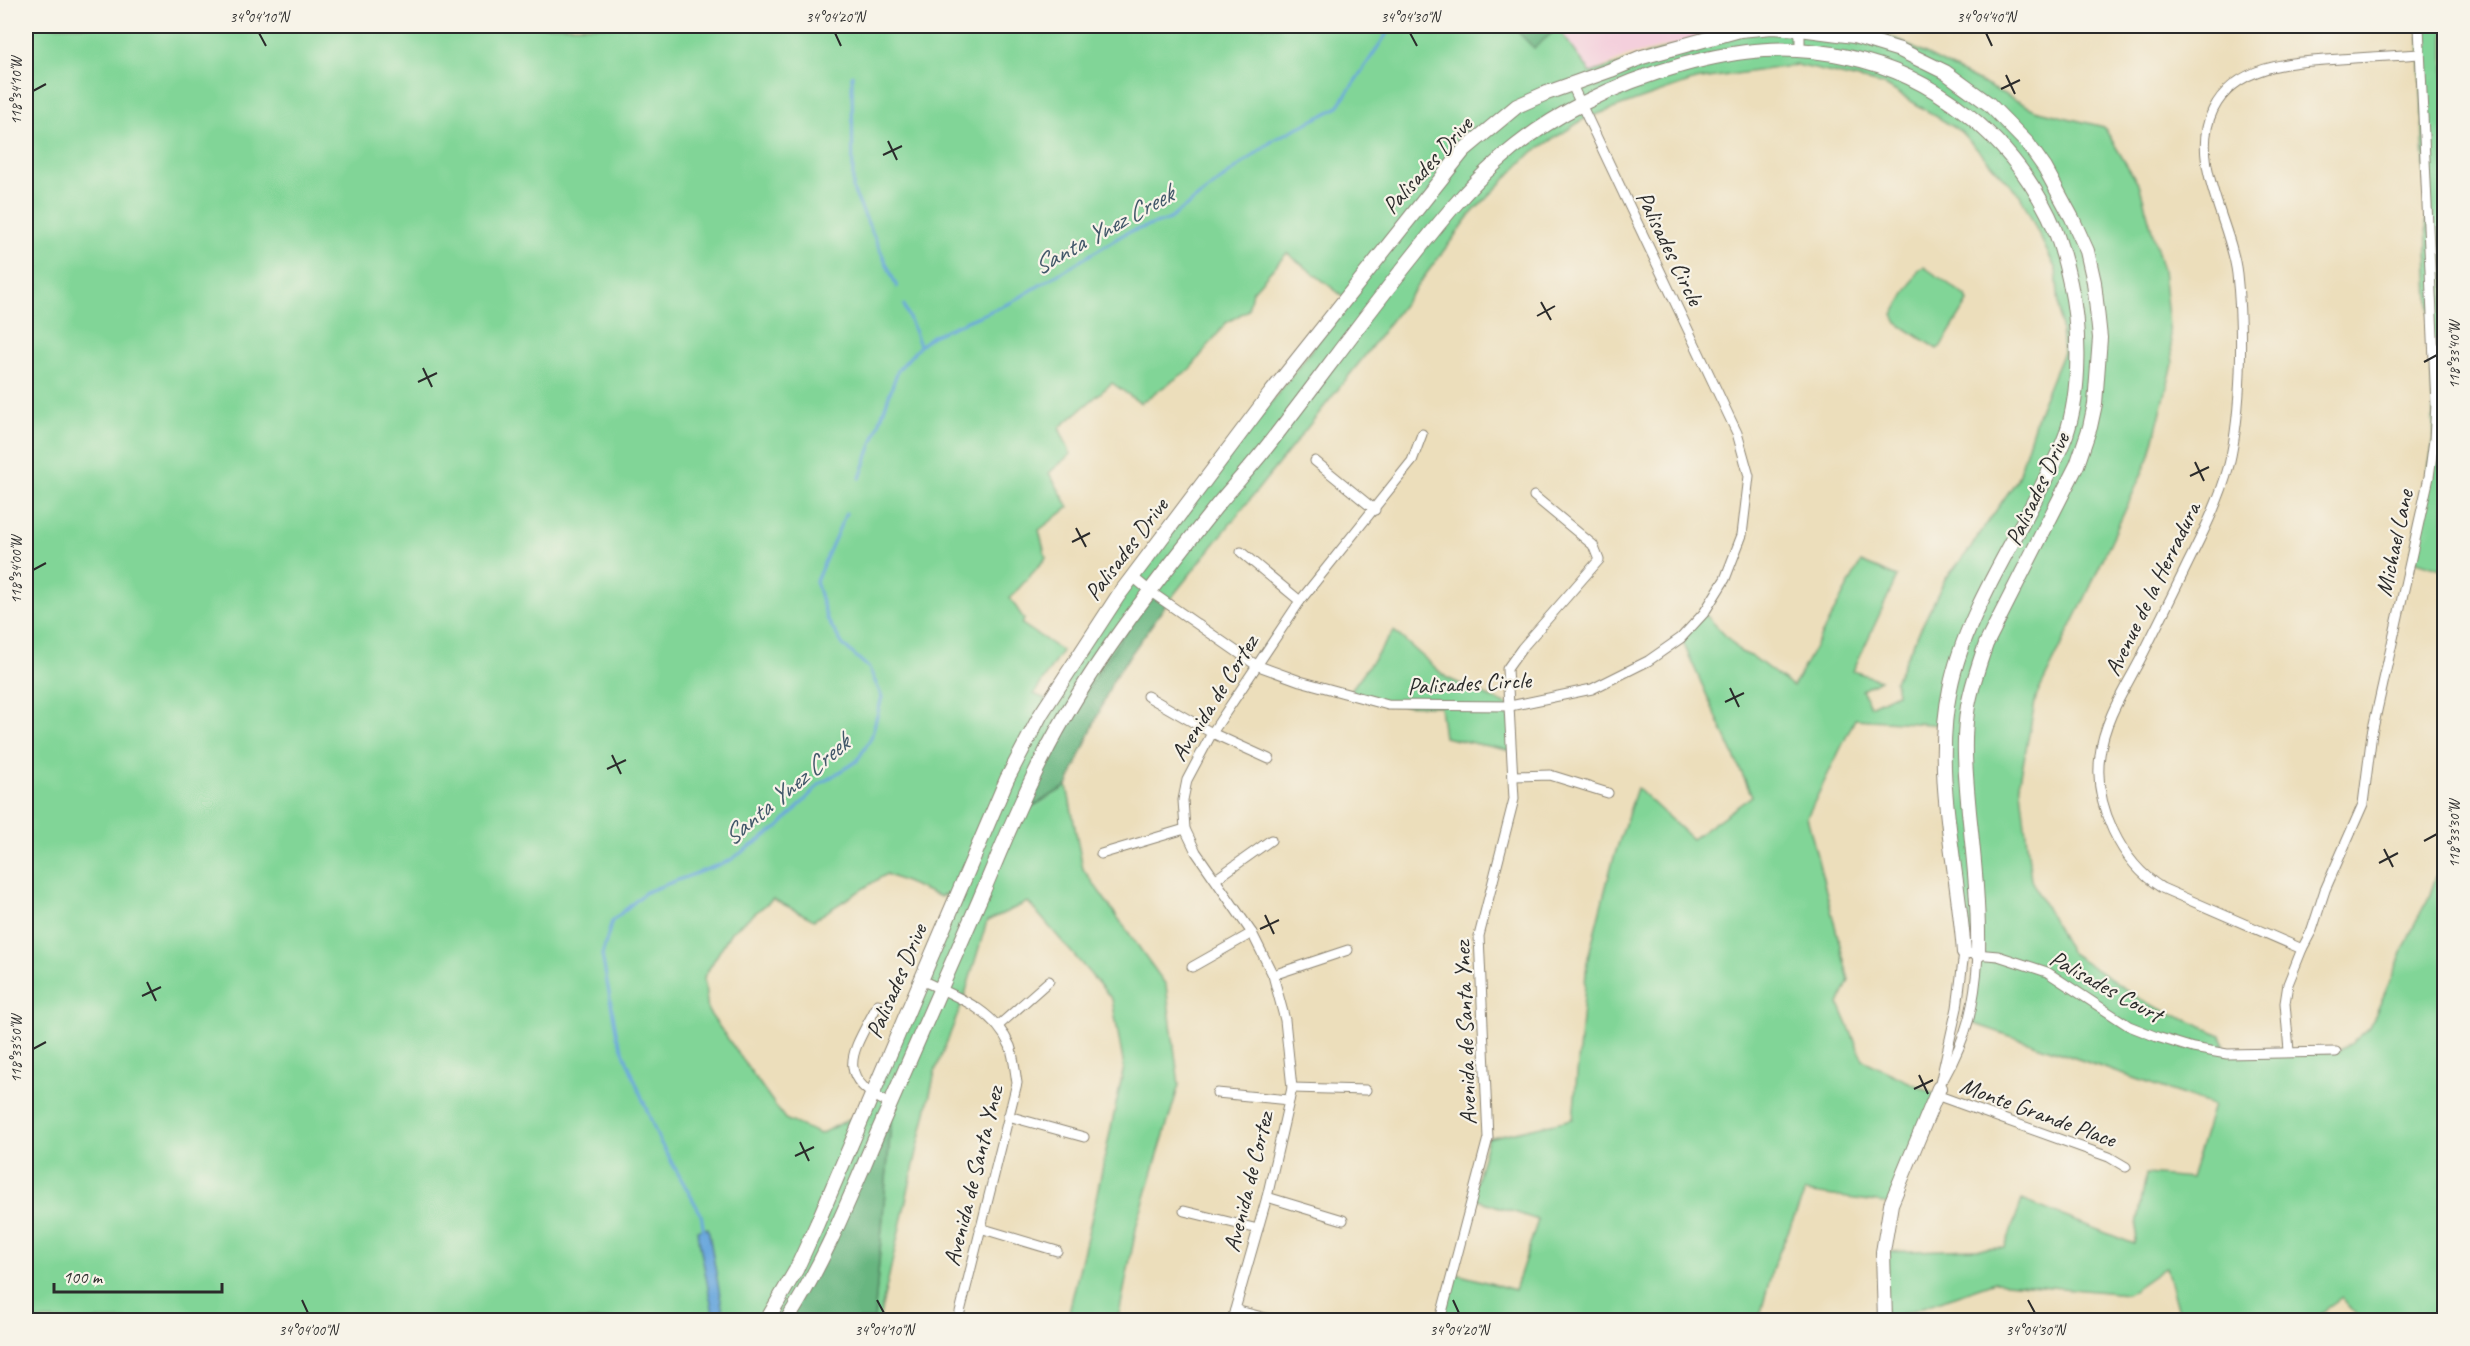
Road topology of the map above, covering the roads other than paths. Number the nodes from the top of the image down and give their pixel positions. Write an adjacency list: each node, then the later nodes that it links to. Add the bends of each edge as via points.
1 (2419, 26): 4 (street, Michael Lane)
2 (1800, 27): 3 (street); 5 (street, Palisades Drive, via 1740,30 1642,57); 32 (street, Palisades Drive, via 1854,36 1900,50 1945,72 1989,104 2045,168 2087,251 2094,282 2100,338 2095,404 2087,436 2077,465 1986,644 1968,708 1966,773)
3 (1800, 48): 6 (street, Palisades Drive, via 1768,48 1712,57 1639,79); 31 (street, Palisades Drive, via 1864,61 1911,79 1964,111 1995,138 2016,163 2050,218 2074,304 2078,358 2067,434 1969,627 1950,687 1942,751)
4 (2420, 54): 29 (street, Michael Lane, via 2436,404 2434,440 2372,733 2363,804); 29 (street, Avenue de la Herradura, via 2293,62 2266,68 2240,79 2214,108 2204,141 2206,165 2237,270 2241,329 2229,464 2214,511 2111,715 2099,756 2107,814 2119,841 2148,879)
5 (1571, 83): 6 (street, Palisades Circle); 12 (street, Palisades Drive, via 1517,106 1464,150 1277,385)
6 (1581, 106): 13 (street, Palisades Drive, via 1526,139 1467,191); 17 (street, Palisades Circle, via 1737,433 1749,476 1742,535 1725,579 1704,613 1681,638 1648,661 1592,689)
7 (1422, 434): 10 (street, Avenida de Cortez, via 1412,461)
8 (1315, 461): 10 (street)
9 (1534, 496): 17 (street, Avenida de Santa Ynez, via 1593,545 1599,560 1508,669)
10 (1374, 510): 14 (street, Avenida de Cortez)
11 (1240, 552): 14 (street)
12 (1133, 577): 13 (street, Palisades Circle); 18 (street, Palisades Drive)
13 (1151, 592): 15 (street, Palisades Circle); 19 (street, Palisades Drive, via 1111,643)
14 (1300, 601): 15 (street, Avenida de Cortez)
15 (1256, 665): 17 (street, Palisades Circle, via 1388,705); 20 (street, Avenida de Cortez)
16 (1147, 696): 20 (street)
17 (1510, 706): 22 (street, Avenida de Santa Ynez)
18 (1044, 709): 19 (street); 35 (street, Palisades Drive, via 1007,779)
19 (1063, 719): 37 (street, Palisades Drive, via 1014,817)
20 (1212, 733): 21 (street); 24 (street, Avenida de Cortez, via 1187,780 1182,800)
21 (1269, 759)
22 (1513, 776): 23 (street, via 1550,775); 64 (street, Avenida de Santa Ynez, via 1514,799 1479,936 1488,1138)
23 (1608, 793)
24 (1185, 829): 26 (street); 27 (street, Avenida de Cortez)
25 (1270, 840): 27 (street)
26 (1101, 854)
27 (1216, 879): 28 (street, Avenida de Cortez)
28 (1252, 933): 33 (street); 34 (street, Avenida de Cortez)
29 (2302, 949): 40 (street, Michael Lane, via 2285,1003)
30 (1348, 950): 34 (street)
31 (1964, 953): 32 (street, Palisades Court); 44 (street, Palisades Drive, via 1957,1008)
32 (1978, 955): 40 (street, Palisades Court, via 1998,956 2047,972 2129,1026 2157,1037 2227,1054); 44 (street, Palisades Drive, via 1969,1024)
33 (1192, 967)
34 (1273, 975): 42 (street, Avenida de Cortez, via 1285,1020)
35 (921, 980): 37 (street, Avenida de Santa Ynez); 46 (street, Palisades Drive)
36 (1049, 981): 39 (street)
37 (941, 989): 39 (street, Avenida de Santa Ynez, via 981,1010); 48 (street, Palisades Drive)
38 (878, 1004): 46 (street, via 852,1056 852,1068)
39 (998, 1026): 49 (street, Avenida de Santa Ynez, via 1011,1047 1017,1083)
40 (2289, 1051): 41 (street, Palisades Court)
41 (2336, 1052)
42 (1292, 1088): 43 (street); 47 (street, Avenida de Cortez)
43 (1366, 1090)
44 (1938, 1091): 51 (street, Monte Grande Place); 65 (street, Palisades Drive, via 1891,1204 1883,1252)
45 (1217, 1093): 47 (street)
46 (871, 1095): 48 (street); 59 (street, Palisades Drive, via 796,1270)
47 (1289, 1100): 52 (street, Avenida de Cortez)
48 (890, 1104): 60 (street, Palisades Drive, via 829,1246)
49 (1008, 1116): 50 (street); 55 (street, Avenida de Santa Ynez)
50 (1084, 1137)
51 (2126, 1167)
52 (1267, 1197): 54 (street); 56 (street, Avenida de Cortez)
53 (1184, 1211): 56 (street)
54 (1343, 1220)
55 (980, 1228): 57 (street); 61 (street, Avenida de Santa Ynez)
56 (1258, 1229): 58 (street, Avenida de Cortez)
57 (1057, 1251)
58 (1234, 1310): 62 (street, Avenida de Cortez); 63 (street)
59 (766, 1320)
60 (787, 1320)
61 (958, 1320)
62 (1232, 1320)
63 (1274, 1320)
64 (1440, 1320)
65 (1886, 1320)

